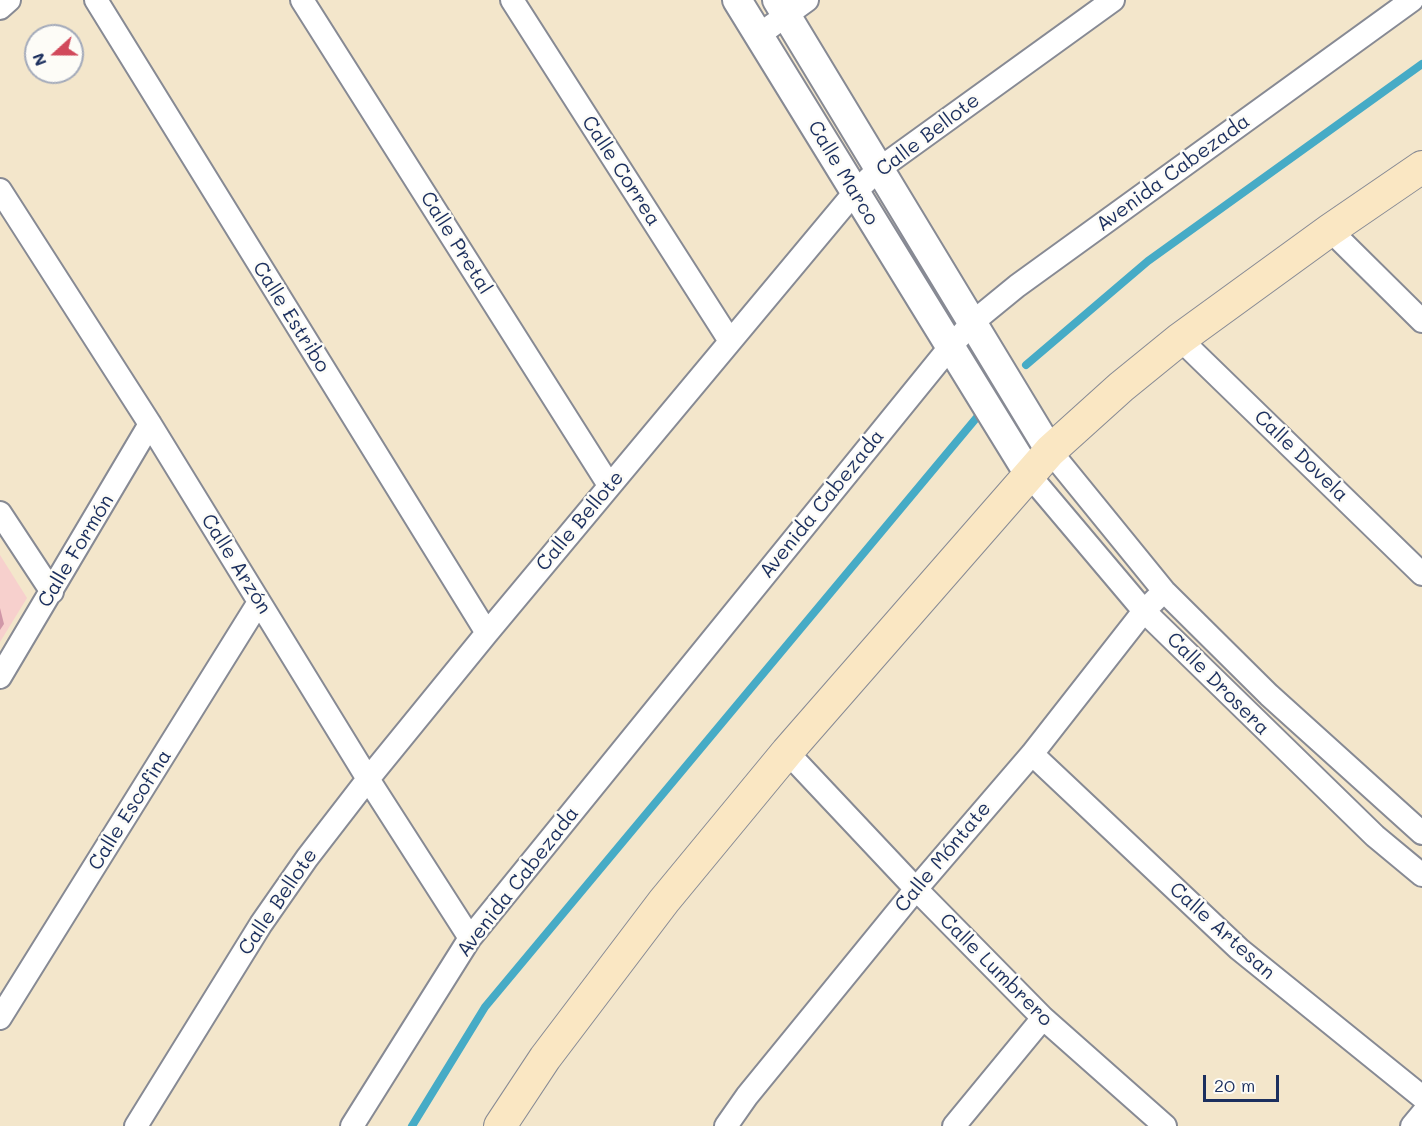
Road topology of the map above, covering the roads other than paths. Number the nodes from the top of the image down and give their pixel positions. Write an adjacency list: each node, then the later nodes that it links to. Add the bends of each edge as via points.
1 (9, 0): 9 (street)
2 (96, 0): 31 (street, Calle Estribo)
3 (302, 0): 24 (street, Calle Pretal)
4 (512, 0): 19 (street, Calle Correa)
5 (737, 0): 10 (street, Calle Marco)
6 (1113, 0): 12 (street, Calle Bellote)
7 (1412, 0): 17 (street, Avenida Cabezada, via 1025,280)
8 (790, 5): 10 (street); 12 (street, Calle Marco)
9 (0, 8)
10 (759, 35): 14 (street, Calle Marco)
11 (1422, 167): 15 (main road)
12 (879, 169): 14 (street, Calle Bellote); 17 (street, Calle Marco)
13 (0, 190): 21 (street, Calle Arzón)
14 (855, 192): 19 (street, Calle Bellote); 20 (street, Calle Marco)
15 (1330, 230): 16 (street); 18 (main road)
16 (1422, 321)
17 (973, 322): 20 (street, Avenida Cabezada); 22 (street, Calle Marco)
18 (1180, 339): 22 (main road); 26 (street, Calle Dovela)
19 (730, 341): 24 (street, Calle Bellote)
20 (950, 347): 23 (street, Calle Marco); 39 (street, Avenida Cabezada)
21 (150, 424): 28 (street, Calle Formón); 29 (street, Calle Arzón)
22 (1050, 451): 23 (main road); 27 (street, Calle Drosera)
23 (1030, 476): 30 (street, Calle Drosera); 33 (main road)
24 (609, 485): 31 (street, Calle Bellote)
25 (0, 513): 28 (street)
26 (1422, 574)
27 (1164, 591): 30 (street, Calle Móntate); 36 (street, Calle Drosera, via 1269,695)
28 (52, 592): 32 (street, Calle Formón)
29 (259, 602): 35 (street, Calle Arzón); 40 (street, Calle Escofina)
30 (1144, 611): 34 (street, Calle Móntate); 37 (street, Calle Drosera, via 1366,828)
31 (487, 633): 35 (street, Calle Bellote)
32 (0, 677)
33 (787, 752): 38 (street, Calle Lumbrero); 46 (main road, via 664,901 545,1058)
34 (1032, 754): 38 (street, Calle Móntate); 42 (street, Calle Artesan, via 1239,949)
35 (368, 779): 39 (street, Calle Arzón); 44 (street, Calle Bellote, via 261,924)
36 (1422, 833)
37 (1422, 875)
38 (916, 889): 41 (street, Calle Lumbrero); 47 (street, Calle Móntate)
39 (470, 938): 45 (street, Avenida Cabezada)
40 (0, 1018)
41 (1043, 1018): 48 (street); 49 (street, Calle Lumbrero)
42 (1422, 1097)
43 (1422, 1113): 50 (street)
44 (136, 1126)
45 (352, 1126)
46 (500, 1126)
47 (726, 1126)
48 (954, 1126)
49 (1165, 1126)
50 (1412, 1126)

